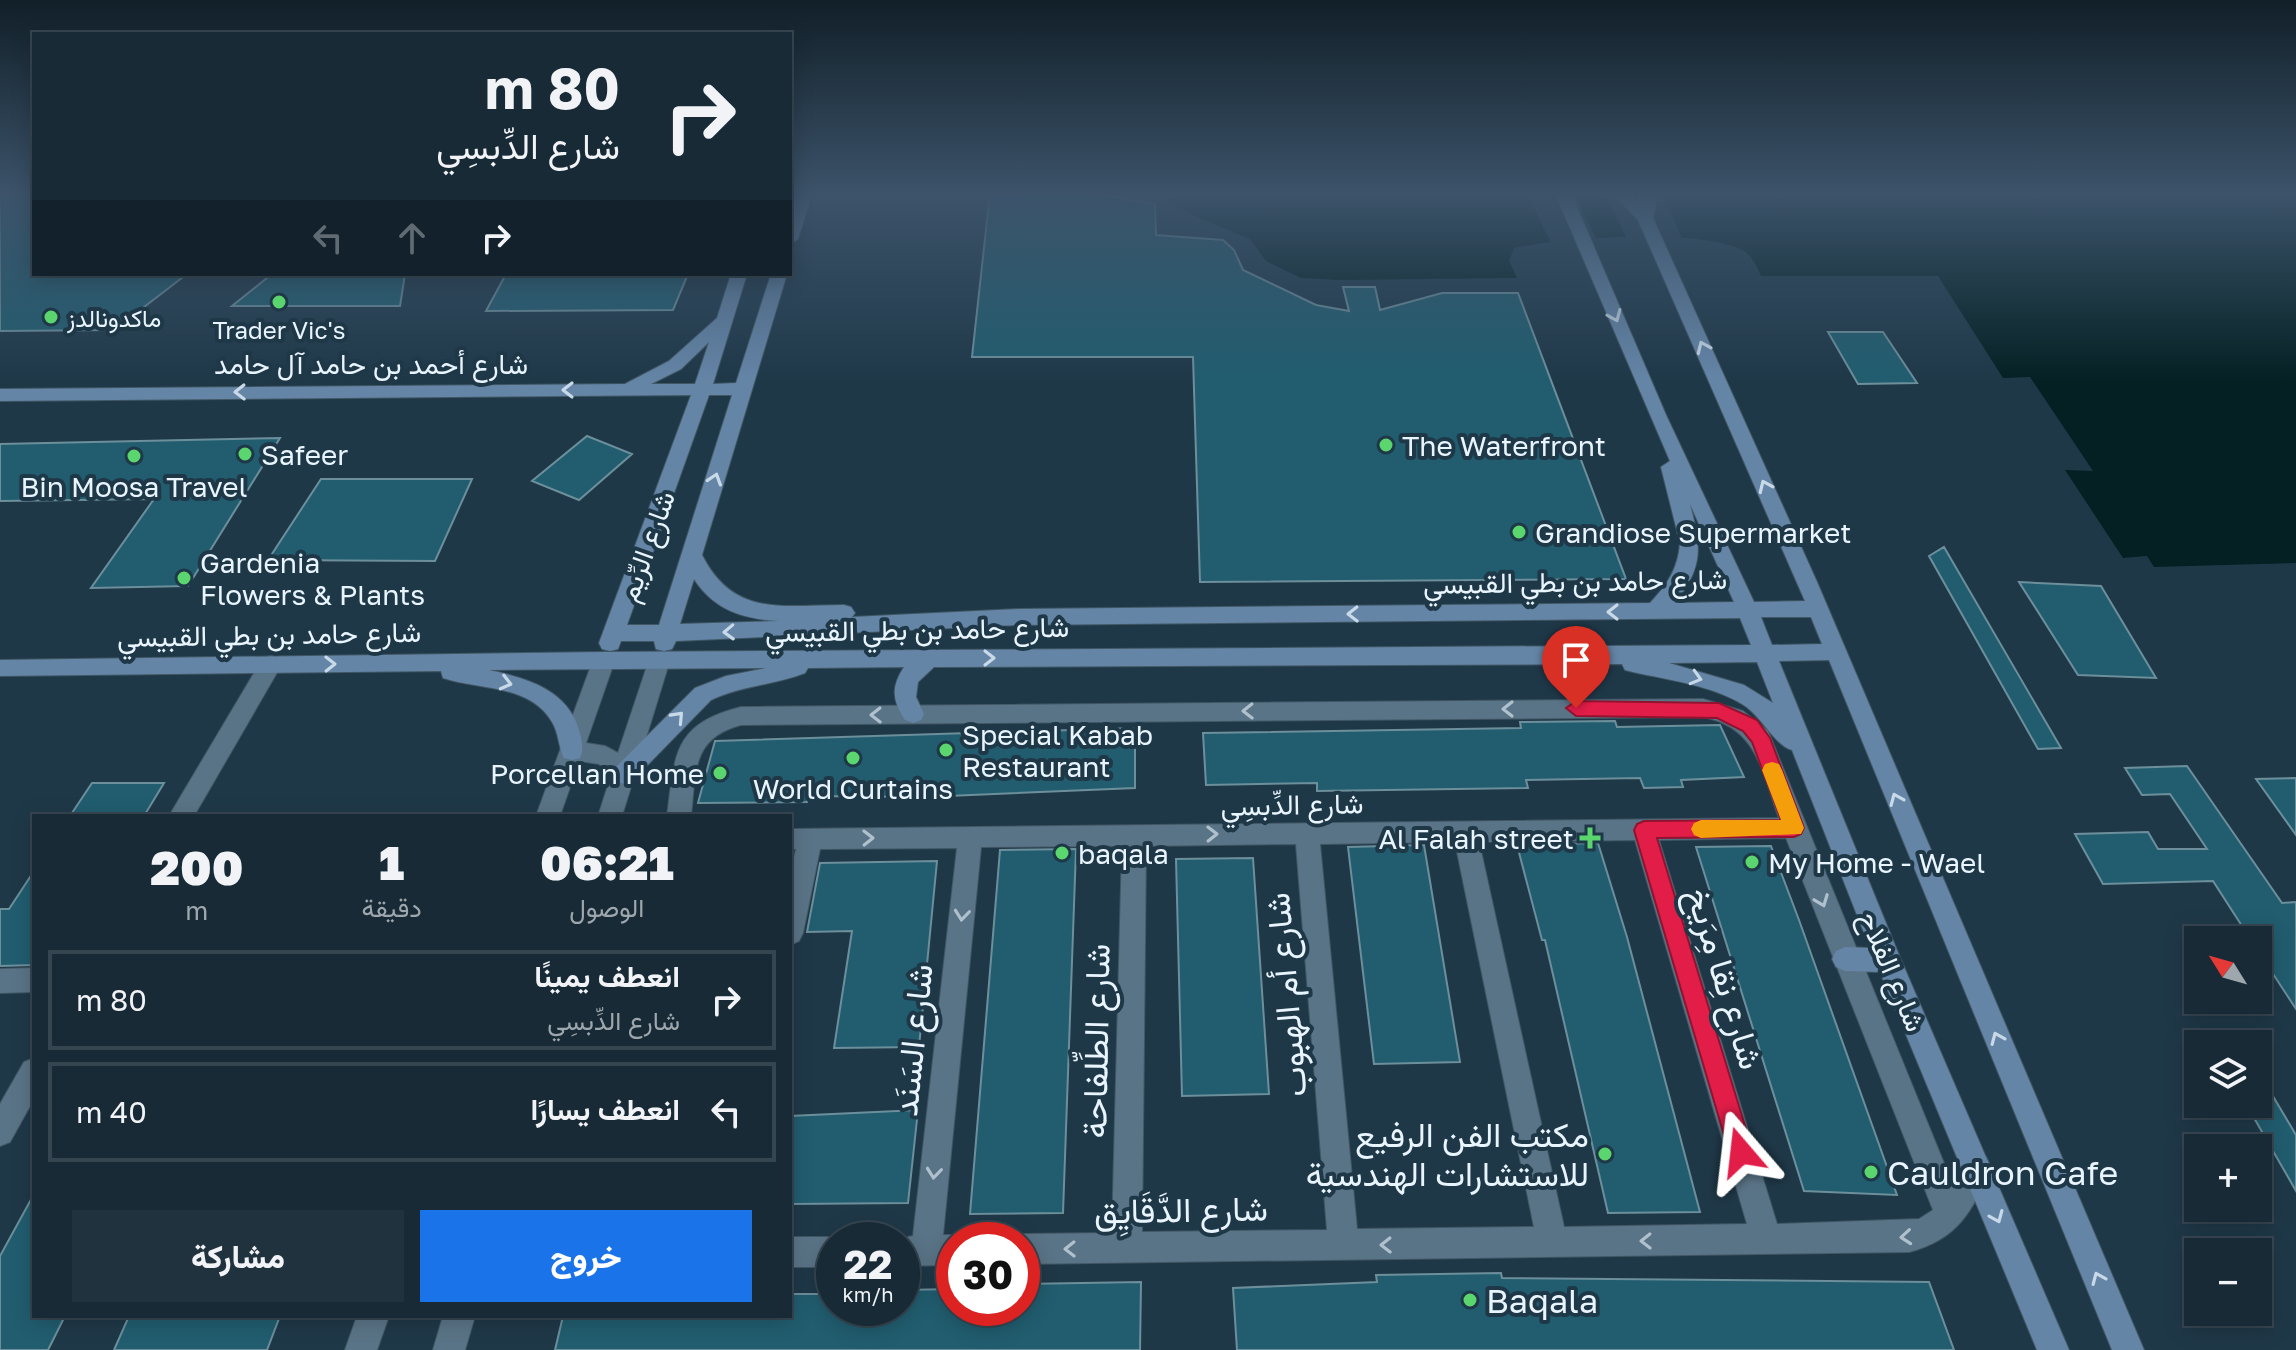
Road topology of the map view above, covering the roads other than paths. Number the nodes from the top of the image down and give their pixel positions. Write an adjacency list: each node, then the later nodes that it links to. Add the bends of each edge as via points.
1 (1590, 256): 10 (main road, one-way to 10)
2 (1662, 256): 13 (main road, one-way to 2)
3 (738, 276): 5 (main road, شارع الرِّيم)
4 (778, 276): 6 (main road, شارع الرِّيم)
5 (727, 315): 7 (main road, via 675,365); 8 (main road, شارع الرِّيم)
6 (743, 389): 8 (main road, شارع أحمد بن حامد آل حامد); 11 (main road, شارع الرِّيم, one-way to 6)
7 (623, 390): 8 (main road, شارع أحمد بن حامد آل حامد); 9 (main road, شارع أحمد بن حامد آل حامد, one-way to 9)
8 (702, 390): 17 (main road, شارع الرِّيم)
9 (0, 395)
10 (1657, 415): 12 (main road, شارع الفلاح); 14 (main road, via 1690,543 1686,573)
11 (691, 554): 15 (main road, via 703,577 730,603 764,611); 16 (main road, شارع الرِّيم)
12 (1747, 609): 13 (main road, شارع حامد بن بطي القبيسي); 14 (main road, شارع حامد بن بطي القبيسي); 18 (main road, شارع الفلاح)
13 (1818, 609): 19 (main road)
14 (1655, 611): 15 (main road, شارع حامد بن بطي القبيسي, one-way to 15)
15 (1020, 617): 16 (main road, شارع حامد بن بطي القبيسي, one-way to 16)
16 (668, 632): 17 (main road, شارع حامد بن بطي القبيسي); 23 (main road, شارع الرِّيم)
17 (614, 633): 22 (main road, شارع الرِّيم)
18 (1763, 652): 19 (main road, شارع حامد بن بطي القبيسي); 20 (main road, شارع حامد بن بطي القبيسي); 30 (main road, شارع الفلاح)
19 (1835, 652): 63 (main road, one-way to 19)
20 (1593, 656): 21 (main road, شارع حامد بن بطي القبيسي, one-way to 20); 30 (main road, one-way to 30, via 1696,677 1746,697 1763,706)
21 (932, 658): 24 (main road, شارع حامد بن بطي القبيسي); 28 (main road, via 907,679 904,698)
22 (604, 660): 23 (main road, شارع حامد بن بطي القبيسي); 25 (main road, شارع حامد بن بطي القبيسي); 29 (street, شارع الرِّيم)
23 (659, 660): 24 (main road, شارع حامد بن بطي القبيسي); 31 (street, شارع الرِّيم)
24 (806, 661): 31 (main road, one-way to 24, via 703,694 729,683 787,672)
25 (402, 663): 26 (main road, شارع حامد بن بطي القبيسي, one-way to 25); 29 (main road, one-way to 29, via 535,691 566,722)
26 (271, 664): 27 (main road, شارع حامد بن بطي القبيسي); 32 (street)
27 (0, 668)
28 (913, 714): 35 (street, one-way to 35, via 741,716 708,725 687,753); 36 (street, one-way to 28, via 1760,738 1735,717 1703,708)
29 (572, 751): 31 (street, via 605,755); 33 (street, شارع الرِّيم)
30 (1805, 757): 45 (main road, شارع الفلاح)
31 (624, 774): 34 (street, شارع الرِّيم)
32 (182, 814)
33 (549, 814)
34 (611, 814)
35 (679, 814)
36 (1794, 828): 37 (street, شارع الدِّبسِي); 44 (street, one-way to 44)
37 (1644, 830): 38 (street, شارع الدِّبسِي); 52 (street, شارع نِقا مِرَيخ)
38 (1465, 832): 39 (street, شارع الدِّبسِي); 53 (street)
39 (1307, 834): 40 (street, شارع الدِّبسِي, one-way to 39); 54 (street, شارع أم الهبوب)
40 (1134, 835): 41 (street, شارع الدِّبسِي); 55 (street, شارع الطِّلفاحة)
41 (970, 837): 42 (street, شارع الدِّبسِي, one-way to 41); 57 (street, شارع السَنَد, one-way to 57)
42 (800, 839): 43 (street)
43 (792, 914)
44 (1845, 959): 45 (main road); 51 (street)
45 (1888, 960): 50 (main road, شارع الفلاح)
46 (32, 980): 47 (street)
47 (0, 981)
48 (32, 1076): 49 (street)
49 (0, 1132)
50 (1976, 1167): 51 (street, شارع الدَّقَايِق); 62 (main road, شارع الفلاح, one-way to 62)
51 (1950, 1215): 52 (street, شارع الدَّقَايِق, one-way to 52, via 1926,1234 1909,1237)
52 (1767, 1240): 53 (street, شارع الدَّقَايِق, one-way to 53)
53 (1552, 1242): 54 (street, شارع الدَّقَايِق, one-way to 54)
54 (1343, 1245): 55 (street, شارع الدَّقَايِق)
55 (1127, 1248): 56 (street, شارع الدَّقَايِق, one-way to 56)
56 (1040, 1249)
57 (927, 1251)
58 (792, 1252): 59 (street)
59 (816, 1252)
60 (458, 1318): 61 (street)
61 (449, 1350)
62 (2053, 1350)
63 (2128, 1350)

